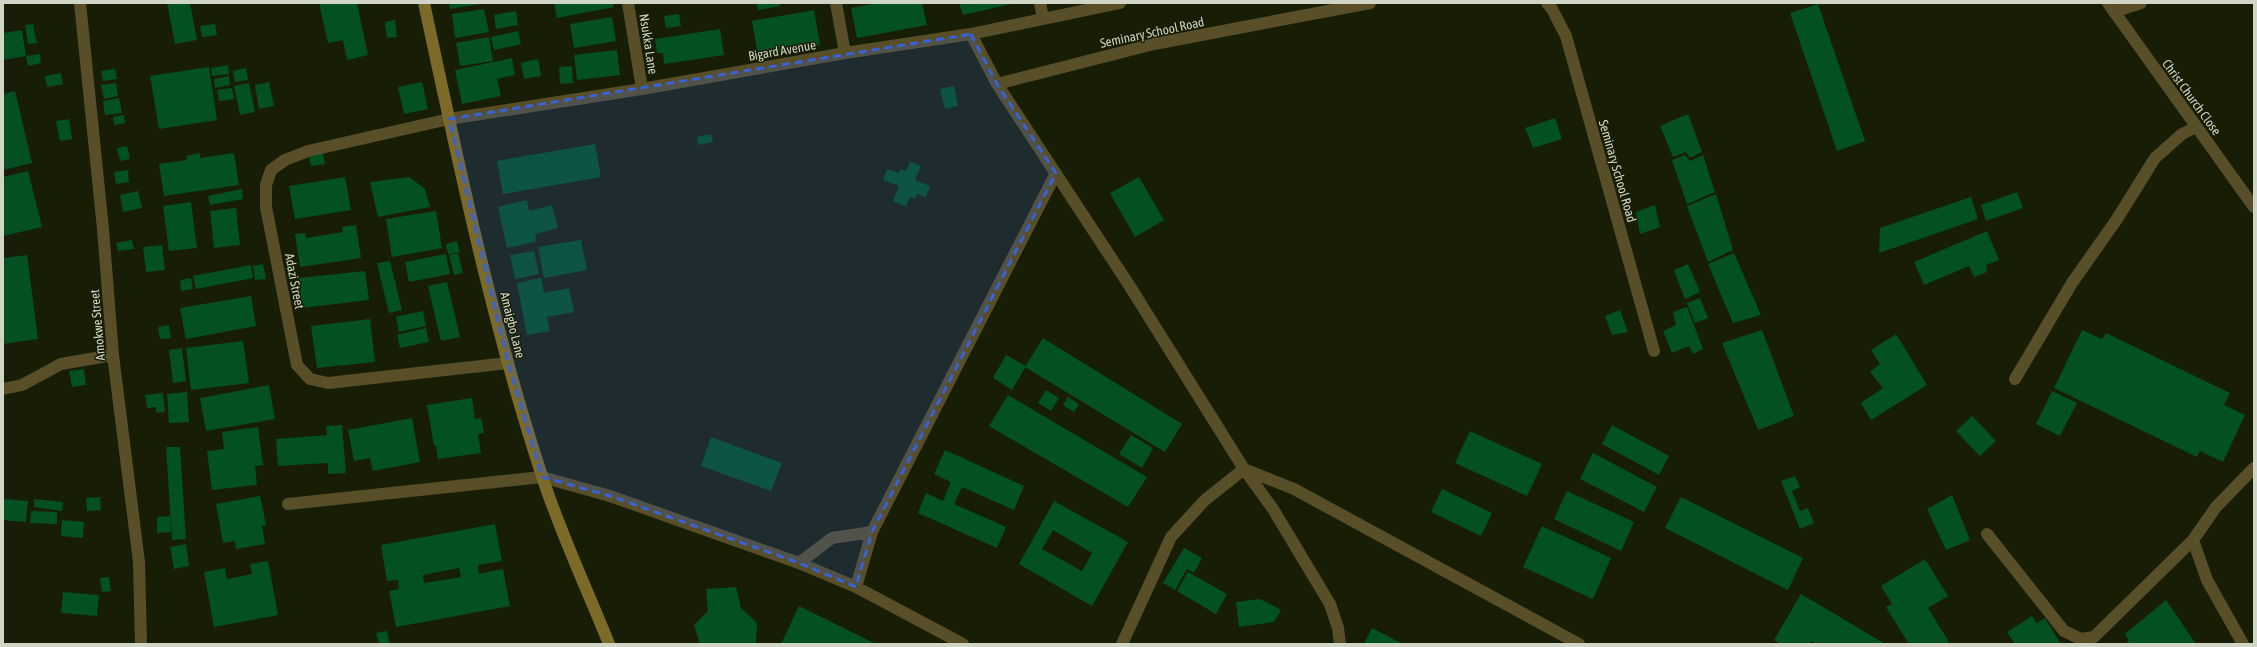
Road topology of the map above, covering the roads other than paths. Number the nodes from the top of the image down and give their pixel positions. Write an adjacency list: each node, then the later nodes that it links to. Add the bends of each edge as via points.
1 (80, 3): 21 (street, Amokwe Street, via 103,229)
2 (424, 3): 16 (main road, Amaigbo Lane)
3 (628, 3): 15 (street, Nsukka Lane)
4 (836, 3): 13 (street)
5 (1040, 3): 11 (street)
6 (1120, 3): 11 (street, Bigard Avenue)
7 (1370, 3): 14 (street, Seminary School Road, via 1154,44)
8 (1547, 3): 20 (street, Seminary School Road, via 1566,36)
9 (2141, 3): 10 (street)
10 (2111, 8): 17 (street, Christ Church Close)
11 (1043, 18): 12 (street, Bigard Avenue)
12 (971, 34): 13 (street, Bigard Avenue); 14 (street)
13 (845, 53): 15 (street, Bigard Avenue)
14 (997, 84): 18 (street)
15 (642, 89): 16 (street, Bigard Avenue)
16 (449, 119): 22 (main road, Amaigbo Lane, via 466,198); 22 (street, Adazi Street, via 308,151 285,160 271,170 266,185 266,207 297,365 310,379 328,383)
17 (2196, 127): 19 (street, Christ Church Close); 23 (street, via 2182,134 2156,158 2072,282)
18 (1056, 173): 26 (street); 29 (street)
19 (2254, 207)
20 (1654, 351)
21 (112, 355): 24 (street, via 61,364 22,386); 34 (street, Amokwe Street, via 139,562)
22 (508, 363): 27 (main road, Amaigbo Lane)
23 (2015, 379)
24 (3, 388)
25 (2254, 468): 31 (street, via 2216,507)
26 (1244, 469): 37 (street, via 1205,500 1172,537); 38 (street, via 1273,509 1330,604); 39 (street, via 1294,489)
27 (542, 477): 28 (street); 32 (street, via 610,496); 35 (main road, Amaigbo Lane)
28 (288, 504)
29 (872, 532): 32 (street, via 832,538); 33 (street)
30 (1987, 534): 31 (street, via 2064,631 2081,639 2094,637 2109,624)
31 (2193, 540): 40 (street, via 2207,580)
32 (800, 563): 33 (street)
33 (856, 587): 36 (street)
34 (141, 644)
35 (609, 644)
36 (963, 644)
37 (1122, 644)
38 (1340, 644)
39 (1579, 644)
40 (2243, 644)

